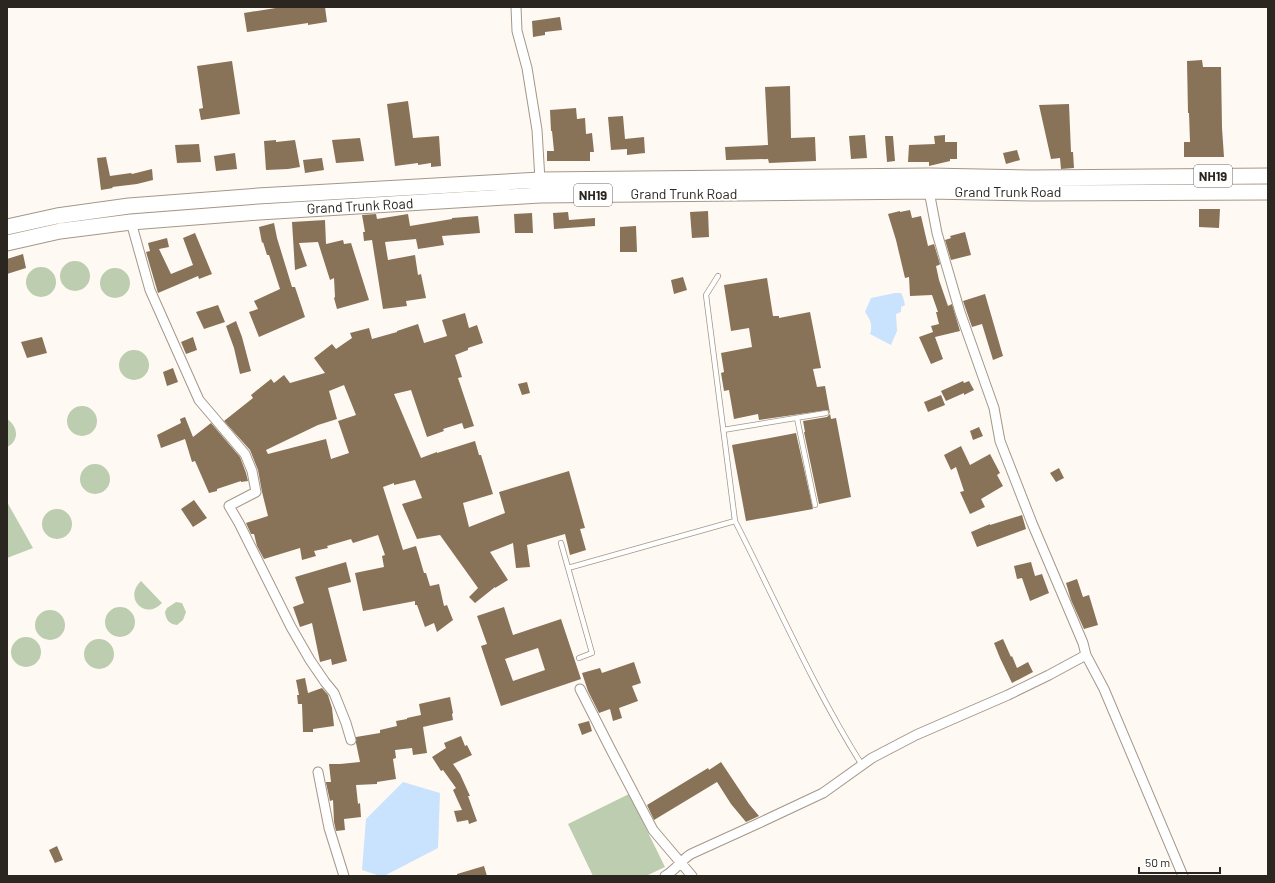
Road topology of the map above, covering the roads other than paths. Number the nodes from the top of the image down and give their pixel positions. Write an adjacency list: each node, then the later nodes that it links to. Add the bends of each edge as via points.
1 (516, 7): 7 (street, via 517,31 527,68 537,130)
2 (953, 176): 3 (highway, Grand Trunk Road / NH19); 5 (highway, Grand Trunk Road / NH19); 10 (highway)
3 (1170, 176): 4 (highway, Grand Trunk Road / NH19); 11 (highway)
4 (1268, 176)
5 (733, 178): 6 (highway, Grand Trunk Road / NH19); 13 (highway)
6 (592, 179): 7 (highway, Grand Trunk Road / NH19); 14 (highway)
7 (540, 180): 8 (highway, Grand Trunk Road / NH19)
8 (371, 190): 15 (highway, Grand Trunk Road / NH19); 16 (highway)
9 (929, 191): 10 (highway, Grand Trunk Road / NH19); 13 (highway, Grand Trunk Road / NH19); 29 (street, via 937,233 960,312 994,408 1000,441)
10 (955, 192): 11 (highway, Grand Trunk Road / NH19)
11 (1170, 192): 12 (highway, Grand Trunk Road / NH19)
12 (1268, 192)
13 (734, 193): 14 (highway, Grand Trunk Road / NH19)
14 (594, 195): 16 (highway, Grand Trunk Road / NH19, via 540,195)
15 (258, 196): 17 (highway); 19 (highway, Grand Trunk Road / NH19, via 129,206 57,216)
16 (371, 205): 17 (highway, Grand Trunk Road / NH19)
17 (259, 212): 18 (highway, Grand Trunk Road / NH19)
18 (131, 222): 20 (highway, Grand Trunk Road / NH19, via 60,231); 32 (street, via 150,290 199,400 245,454 252,470 256,492 229,506 240,523 291,627 310,660 334,692)
19 (7, 227)
20 (7, 243)
21 (718, 276): 24 (lane, via 706,295)
22 (826, 413): 23 (lane)
23 (797, 418): 24 (lane); 25 (lane)
24 (723, 430): 26 (lane)
25 (815, 505)
26 (735, 521): 28 (lane); 33 (lane, via 812,678)
27 (561, 543): 28 (lane)
28 (568, 568): 30 (lane, via 592,653)
29 (1086, 655): 33 (street, via 1008,695 895,745); 39 (street, via 1104,689)
30 (579, 658)
31 (580, 689): 35 (street, via 654,830)
32 (351, 740)
33 (862, 765): 35 (street, via 822,793 691,854)
34 (318, 772): 36 (street, via 329,828)
35 (681, 863): 37 (street); 38 (street)
36 (344, 876)
37 (665, 876)
38 (692, 876)
39 (1183, 876)

